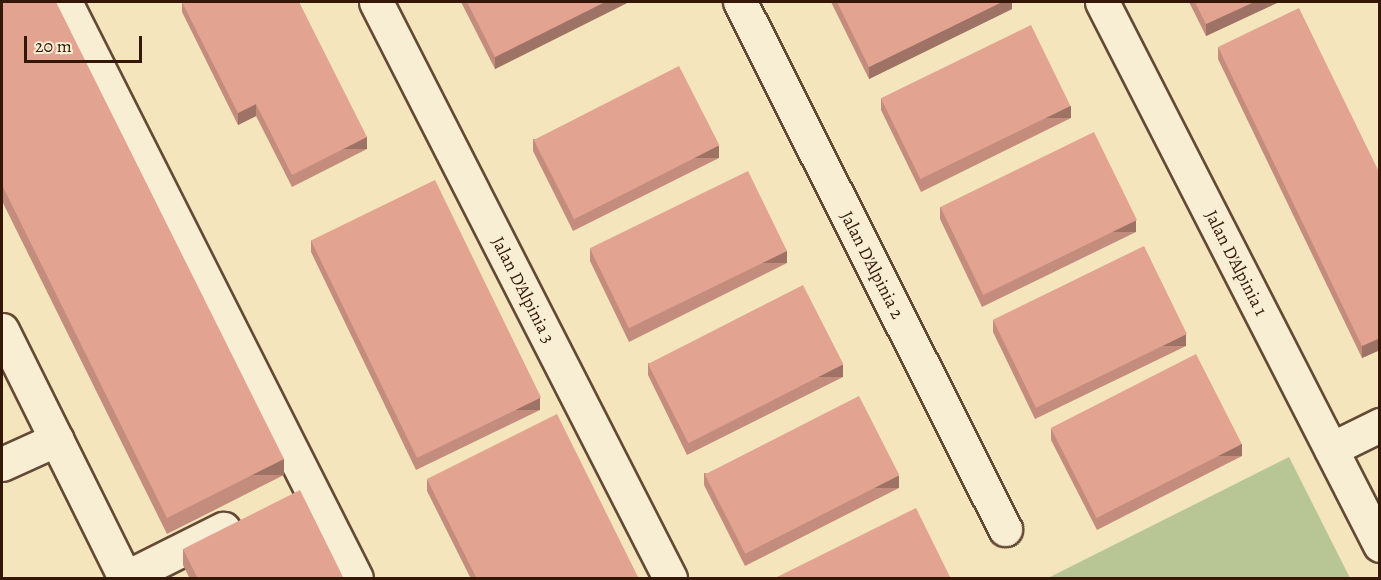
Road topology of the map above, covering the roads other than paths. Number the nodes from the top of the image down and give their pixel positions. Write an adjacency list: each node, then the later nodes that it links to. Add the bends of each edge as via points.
1 (65, 2): 10 (street)
2 (376, 2): 17 (street, Jalan D'Alpinia 3)
3 (740, 2): 13 (street, Jalan D'Alpinia 2)
4 (1102, 2): 8 (street, Jalan D'Alpinia 1)
5 (2, 330): 7 (street)
6 (1380, 425): 8 (street)
7 (57, 439): 9 (street); 15 (street)
8 (1331, 448): 14 (street, Jalan D'Alpinia 1)
9 (2, 464)
10 (310, 487): 11 (street); 16 (street)
11 (279, 502)
12 (248, 517): 15 (street)
13 (1005, 529)
14 (1376, 530)
15 (125, 578)
16 (356, 579)
17 (670, 579)

